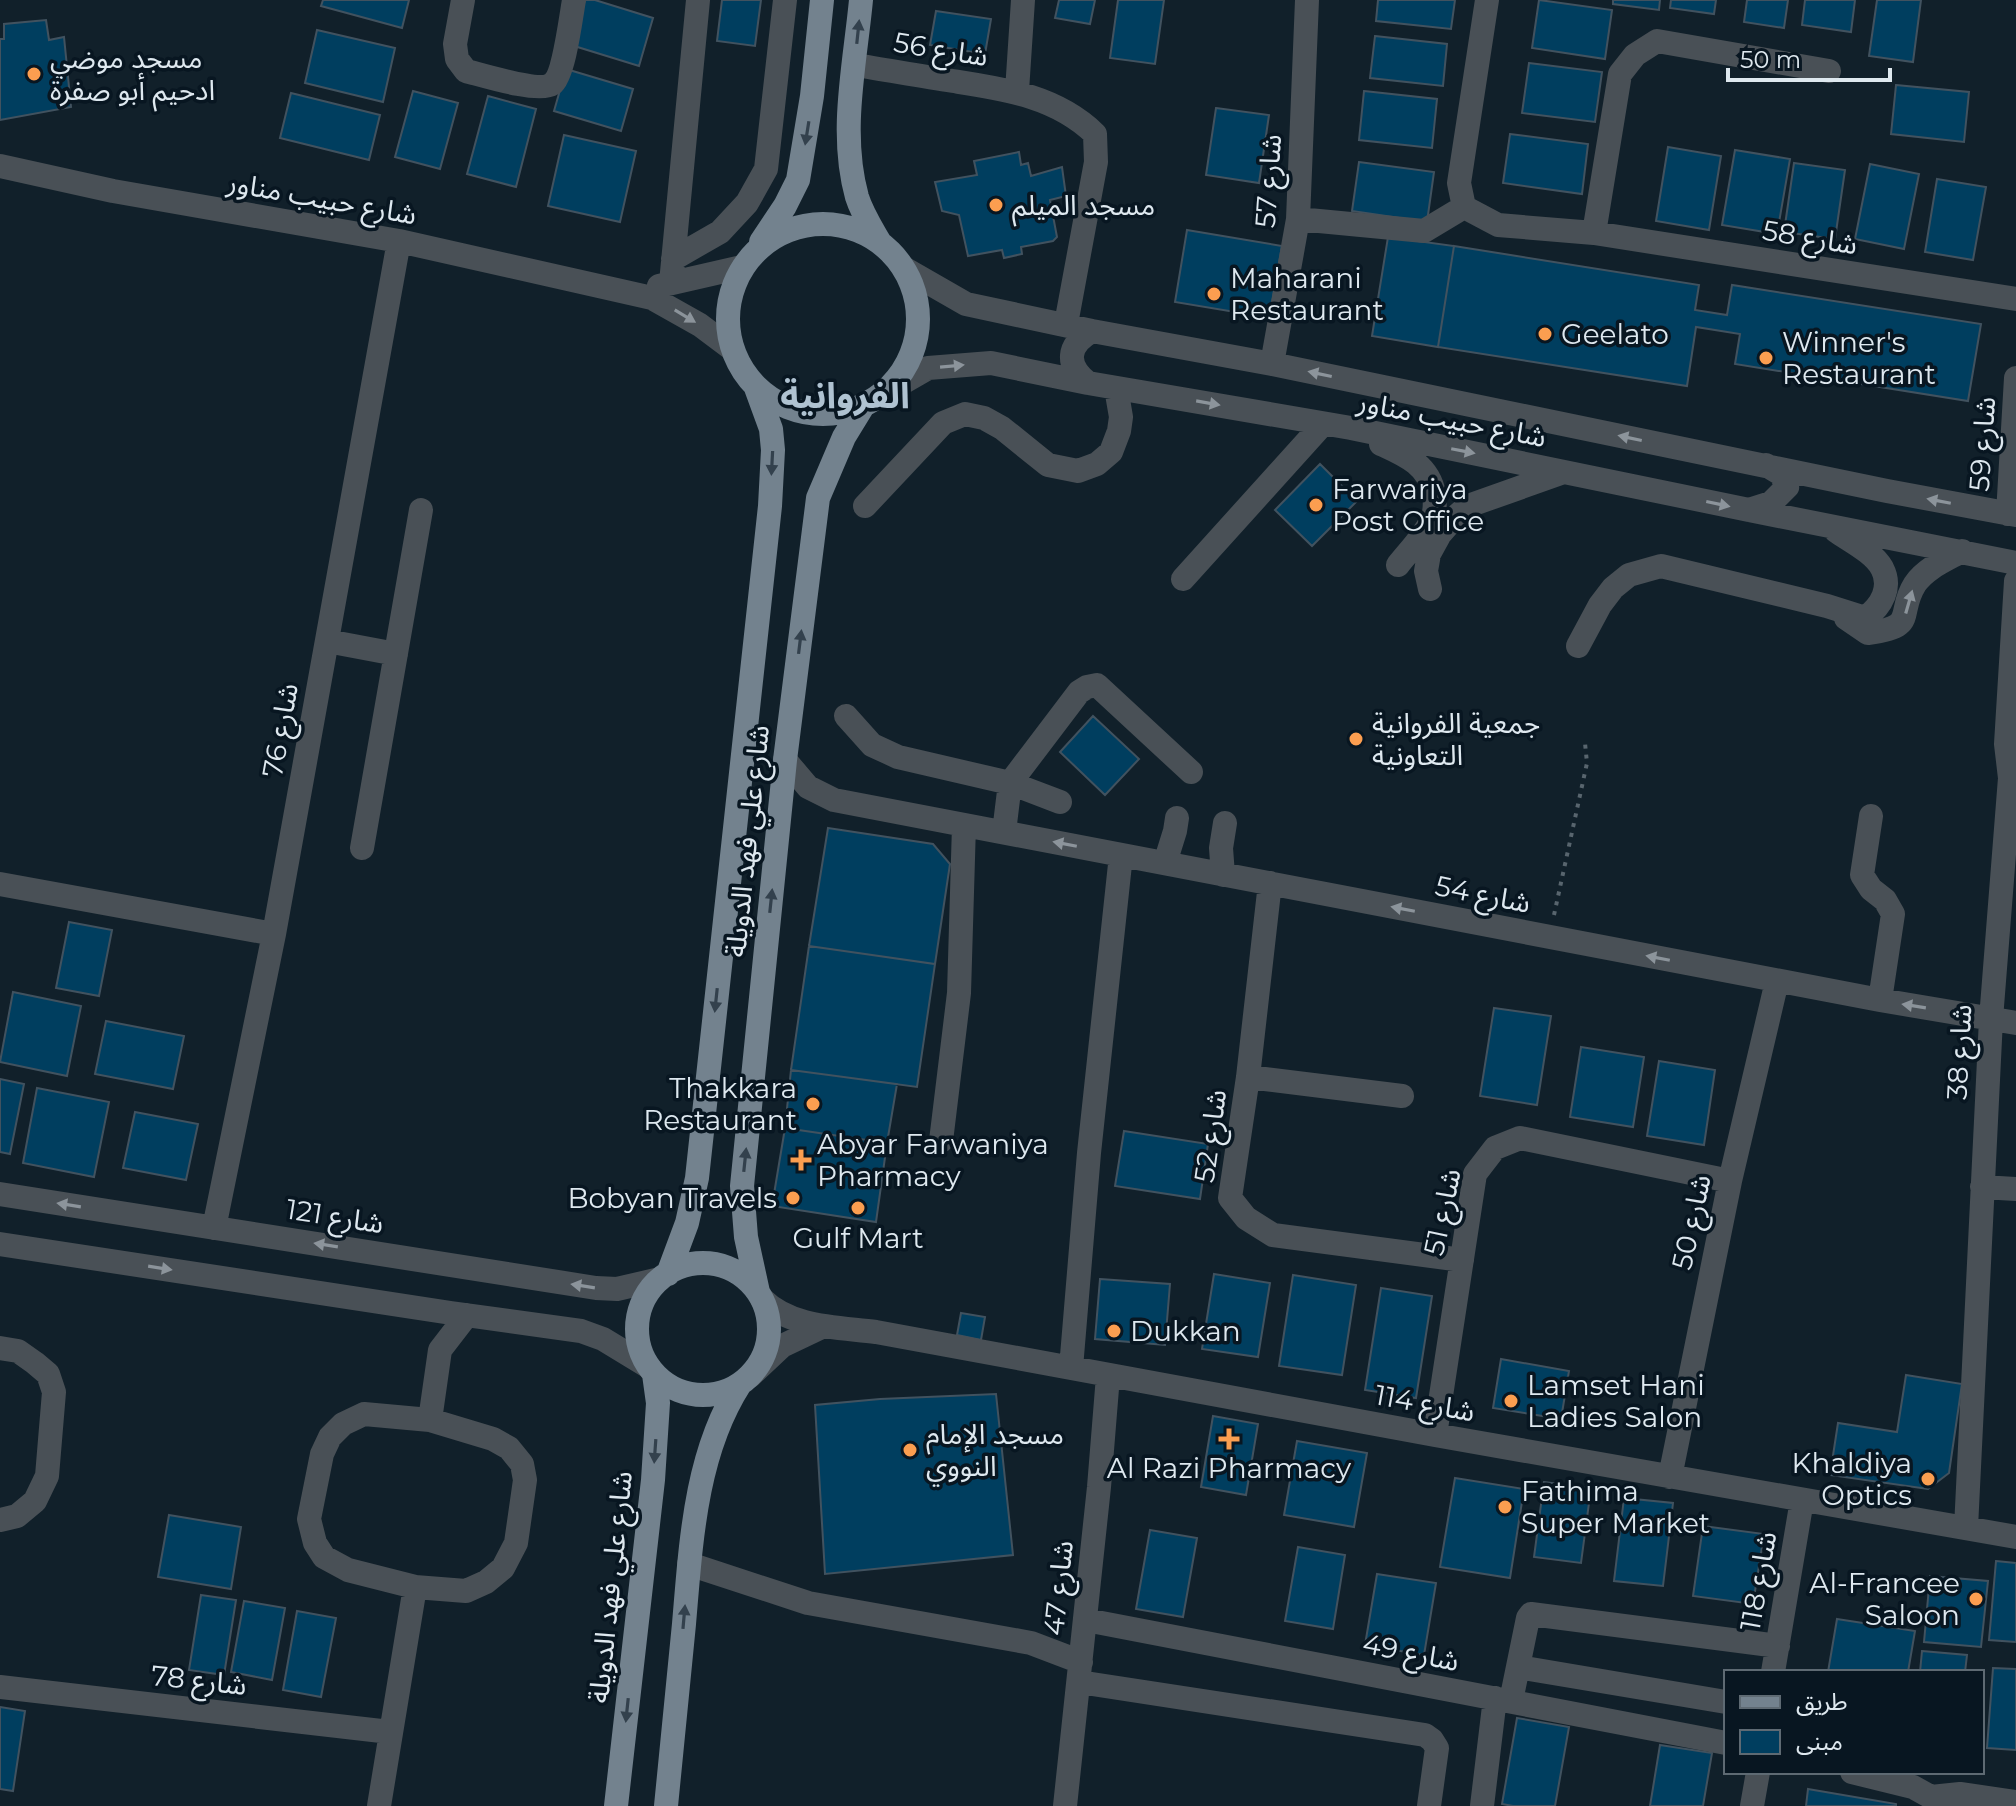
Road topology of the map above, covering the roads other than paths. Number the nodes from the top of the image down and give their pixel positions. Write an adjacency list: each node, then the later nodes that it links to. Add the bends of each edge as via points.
1 (463, 0): 2 (street, via 455,44 466,71 538,88 552,84 560,73)
2 (574, 0)
3 (698, 0): 23 (street)
4 (785, 0): 23 (street, via 766,169 747,203)
5 (822, 0): 14 (main road)
6 (861, 0): 10 (main road, one-way to 6)
7 (1023, 0): 13 (street, شارع 56)
8 (1307, 0): 17 (street, شارع 57)
9 (1487, 0): 16 (street, via 1459,183)
10 (855, 65): 12 (main road); 13 (street, شارع 56)
11 (1829, 71): 18 (street, via 1657,41 1635,55 1620,74)
12 (852, 90): 14 (main road, via 836,103); 20 (main road, via 848,137 857,196)
13 (1017, 91): 26 (street, شارع 56, via 1054,105 1095,134 1096,162)
14 (812, 96): 21 (main road, one-way to 21, via 798,180)
15 (0, 166): 19 (street, شارع حبيب مناور)
16 (1464, 207): 17 (street, via 1424,231); 18 (street, شارع 58, via 1498,225)
17 (1298, 219): 29 (street, شارع 57)
18 (1594, 233): 25 (street, شارع 58)
19 (399, 241): 24 (street, شارع حبيب مناور); 51 (street, شارع 76)
20 (881, 243): 21 (main road, via 856,229 801,226 775,236); 22 (main road)
21 (748, 261): 23 (street, شارع حبيب مناور); 28 (main road, via 728,307)
22 (905, 269): 26 (street, شارع حبيب مناور, via 966,304); 34 (main road, via 914,290 917,337 897,378)
23 (672, 271): 24 (street, شارع حبيب مناور)
24 (633, 293): 28 (street, شارع حبيب مناور, one-way to 28, via 676,311)
25 (2016, 299)
26 (1066, 324): 27 (street, شارع حبيب مناور)
27 (1092, 331): 29 (street, شارع حبيب مناور); 31 (street, via 1073,349 1072,363)
28 (732, 349): 32 (main road)
29 (1272, 364): 37 (street, شارع حبيب مناور, one-way to 29)
30 (2016, 378): 42 (street, شارع 59)
31 (1088, 383): 33 (street, شارع حبيب مناور); 34 (street, شارع حبيب مناور, one-way to 31, via 928,368 991,363)
32 (756, 388): 34 (main road, via 779,405 807,414 835,414); 87 (main road, شارع علي فهد الدويلة, one-way to 87, via 771,429 770,506 697,1178 687,1223)
33 (1116, 388): 35 (street, شارع حبيب مناور, one-way to 35); 39 (street, via 1119,431 1111,452 1097,464 1078,471 1048,465 1002,428 965,414 943,423)
34 (872, 400): 56 (main road, شارع علي فهد الدويلة, one-way to 34, via 818,498 844,437)
35 (1322, 425): 36 (street, شارع حبيب مناور); 47 (street)
36 (1351, 428): 38 (street, شارع حبيب مناور, one-way to 38); 46 (street, via 1407,456 1430,478 1433,517)
37 (1766, 465): 41 (street, via 1781,474 1787,487 1771,503); 42 (street, شارع حبيب مناور, one-way to 37)
38 (1563, 472): 41 (street, شارع حبيب مناور, one-way to 41); 49 (street, via 1468,506 1454,518 1429,554)
39 (865, 506)
40 (421, 510): 53 (street)
41 (1749, 510): 43 (street, شارع حبيب مناور)
42 (2012, 514)
43 (1830, 526): 44 (street, شارع حبيب مناور); 50 (street, via 1881,566 1886,582 1885,595 1865,618)
44 (1962, 551): 45 (street, شارع حبيب مناور); 50 (street, one-way to 44, via 1868,633 1895,627 1905,618 1915,584)
45 (2016, 563)
46 (1398, 565)
47 (1183, 579)
48 (2016, 581): 55 (street, شارع 38)
49 (1430, 589)
50 (1827, 606): 52 (street, via 1661,566 1629,575 1613,588)
51 (327, 641): 53 (street); 72 (street, شارع 76)
52 (1578, 646)
53 (396, 654): 66 (street)
54 (846, 716): 59 (street, via 872,745 898,757)
55 (2011, 745): 58 (street, شارع 38)
56 (785, 760): 64 (street, شارع 54, via 808,787 834,800); 88 (main road, شارع علي فهد الدويلة, one-way to 56, via 746,1237 742,1186)
57 (1191, 772): 59 (street, via 1097,685 1079,692)
58 (2013, 779): 75 (street, شارع 38)
59 (1010, 783): 60 (street); 65 (street)
60 (1060, 802)
61 (1871, 816): 74 (street, via 1862,875 1893,914)
62 (1177, 818): 68 (street)
63 (1225, 823): 69 (street)
64 (964, 825): 65 (street, شارع 54); 79 (street, via 959,993)
65 (1004, 832): 67 (street, شارع 54, one-way to 65)
66 (362, 848)
67 (1121, 855): 68 (street, شارع 54); 94 (street)
68 (1165, 863): 69 (street, شارع 54)
69 (1223, 875): 70 (street, شارع 54)
70 (1270, 883): 73 (street, شارع 54, one-way to 70); 77 (street, شارع 52)
71 (0, 884): 72 (street)
72 (274, 934): 84 (street, شارع 76)
73 (1777, 981): 74 (street, شارع 54); 80 (street, شارع 50)
74 (1880, 1000): 75 (street, شارع 54, one-way to 74)
75 (1991, 1019): 76 (street, شارع 54); 81 (street, شارع 38)
76 (2016, 1023)
77 (1248, 1077): 78 (street); 86 (street, شارع 52, via 1230,1198 1246,1218 1273,1235)
78 (1402, 1096)
79 (941, 1141)
80 (1730, 1181): 86 (street, شارع 51, via 1520,1138 1495,1148 1475,1174); 100 (street, شارع 50)
81 (1982, 1187): 82 (street); 103 (street, شارع 38)
82 (2016, 1189)
83 (0, 1194): 84 (street, شارع 121, one-way to 83)
84 (214, 1228): 87 (street, شارع 121, one-way to 84, via 637,1286 596,1288)
85 (3, 1249): 89 (street, one-way to 89)
86 (1462, 1260): 99 (street, شارع 51)
87 (664, 1276): 88 (main road, via 683,1266 717,1264 747,1279); 95 (main road, via 647,1294 637,1331 640,1350)
88 (760, 1295): 91 (street, شارع 114, via 783,1314); 97 (main road, via 769,1318 768,1339 762,1359)
89 (420, 1308): 90 (street); 93 (street)
90 (467, 1315): 93 (street); 95 (street, via 581,1331)
91 (824, 1326): 94 (street, شارع 114); 97 (street, via 782,1346)
92 (0, 1348): 102 (street, via 18,1351 35,1363 48,1374 54,1392 47,1476 35,1501 17,1516)
93 (440, 1350): 98 (street)
94 (1071, 1368): 96 (street, شارع 114)
95 (652, 1370): 97 (main road, via 686,1393 724,1392); 122 (main road, شارع علي فهد الدويلة, one-way to 122, via 658,1403 653,1480)
96 (1108, 1376): 99 (street, شارع 114); 107 (street, شارع 47)
97 (745, 1380): 105 (main road, via 709,1451)
98 (430, 1420): 106 (street, via 509,1448 522,1464 525,1480 516,1543 503,1568 466,1591); 106 (street, via 364,1414 343,1424 322,1454 309,1519 324,1557 348,1570)
99 (1435, 1435): 100 (street, شارع 114)
100 (1670, 1477): 101 (street, شارع 114)
101 (1802, 1500): 103 (street, شارع 114); 108 (street, شارع 118)
102 (0, 1520)
103 (1966, 1528): 104 (street, شارع 114)
104 (2016, 1537)
105 (689, 1564): 111 (street, via 808,1603 1031,1643); 123 (main road, one-way to 105)
106 (415, 1587): 115 (street)
107 (1086, 1620): 111 (street, شارع 47); 113 (street, شارع 49)
108 (1778, 1646): 109 (street, via 1531,1614); 110 (street, شارع 118)
109 (1518, 1667): 113 (street); 114 (street)
110 (1773, 1670)
111 (1080, 1672): 124 (street, شارع 47); 125 (street, via 1425,1735 1437,1748)
112 (0, 1687): 115 (street, شارع 78)
113 (1503, 1700): 116 (street, شارع 49); 126 (street)
114 (1724, 1702)
115 (390, 1732): 121 (street)
116 (1724, 1743)
117 (1758, 1774): 127 (street)
118 (1860, 1774): 119 (street, via 1913,1787)
119 (1928, 1802): 120 (street, via 1960,1794)
120 (2016, 1802)
121 (379, 1806)
122 (616, 1806)
123 (666, 1806)
124 (1065, 1806)
125 (1429, 1806)
126 (1482, 1806)
127 (1752, 1806)

